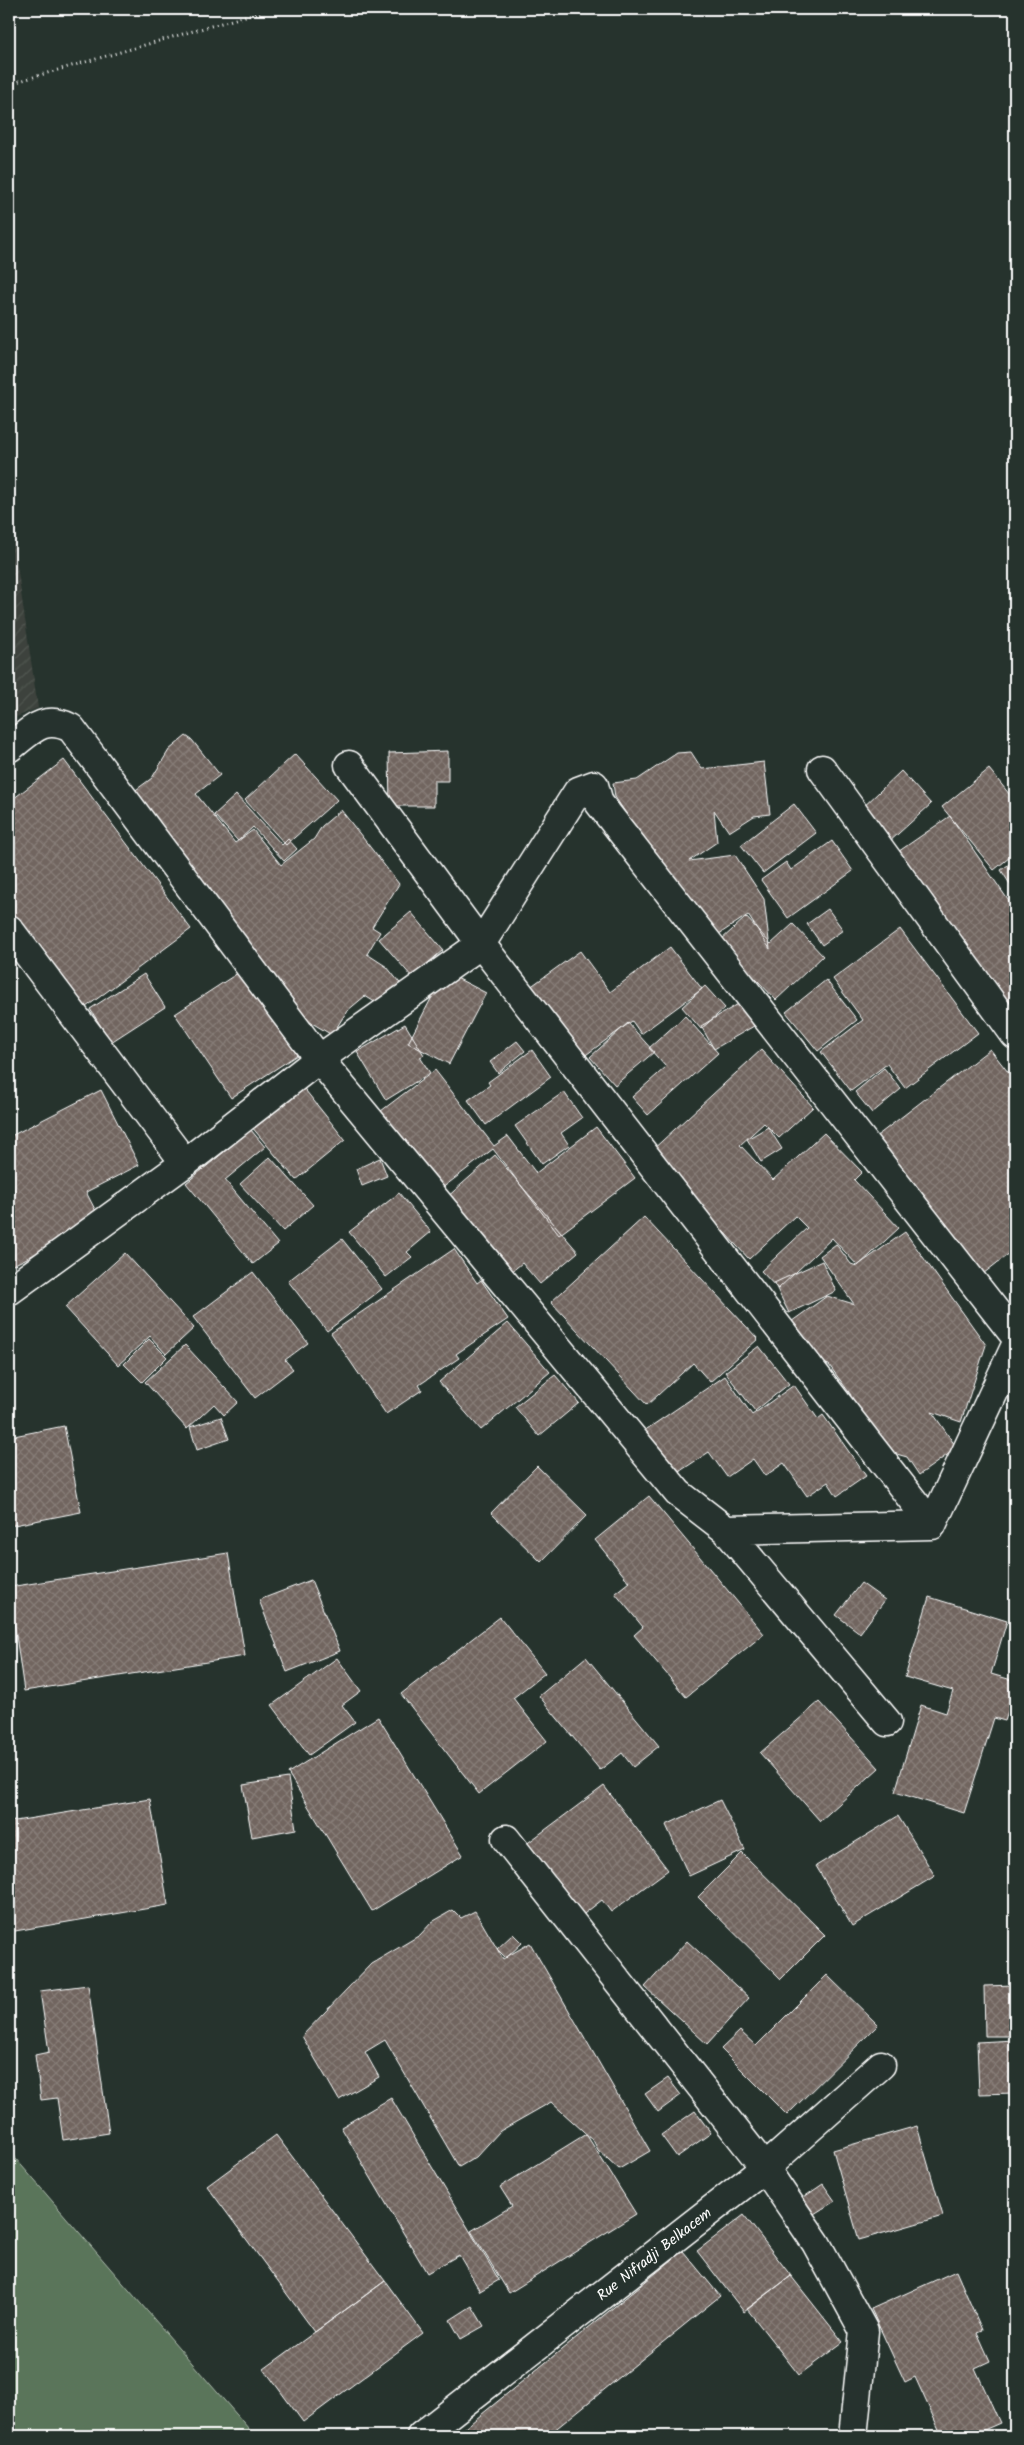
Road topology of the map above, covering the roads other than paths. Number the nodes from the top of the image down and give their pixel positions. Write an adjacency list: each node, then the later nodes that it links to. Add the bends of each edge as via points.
1 (9, 748): 7 (street, via 42,723 58,722 71,728)
2 (349, 765): 5 (street)
3 (822, 770): 6 (street)
4 (9, 929): 8 (street)
5 (481, 944): 7 (street); 10 (street, via 578,791 594,785 599,802); 12 (street)
6 (1015, 1035)
7 (319, 1060): 8 (street); 13 (street, via 678,1494)
8 (185, 1163): 9 (street)
9 (9, 1292)
10 (1015, 1336)
11 (1015, 1347): 12 (street)
12 (932, 1525): 13 (street)
13 (726, 1530): 14 (street)
14 (887, 1722)
15 (506, 1839): 17 (street)
16 (882, 2065): 17 (street, Rue Nifradji Belkacem)
17 (765, 2168): 18 (street, Rue Nifradji Belkacem); 19 (street, via 816,2243 864,2331)
18 (421, 2436)
19 (853, 2436)

